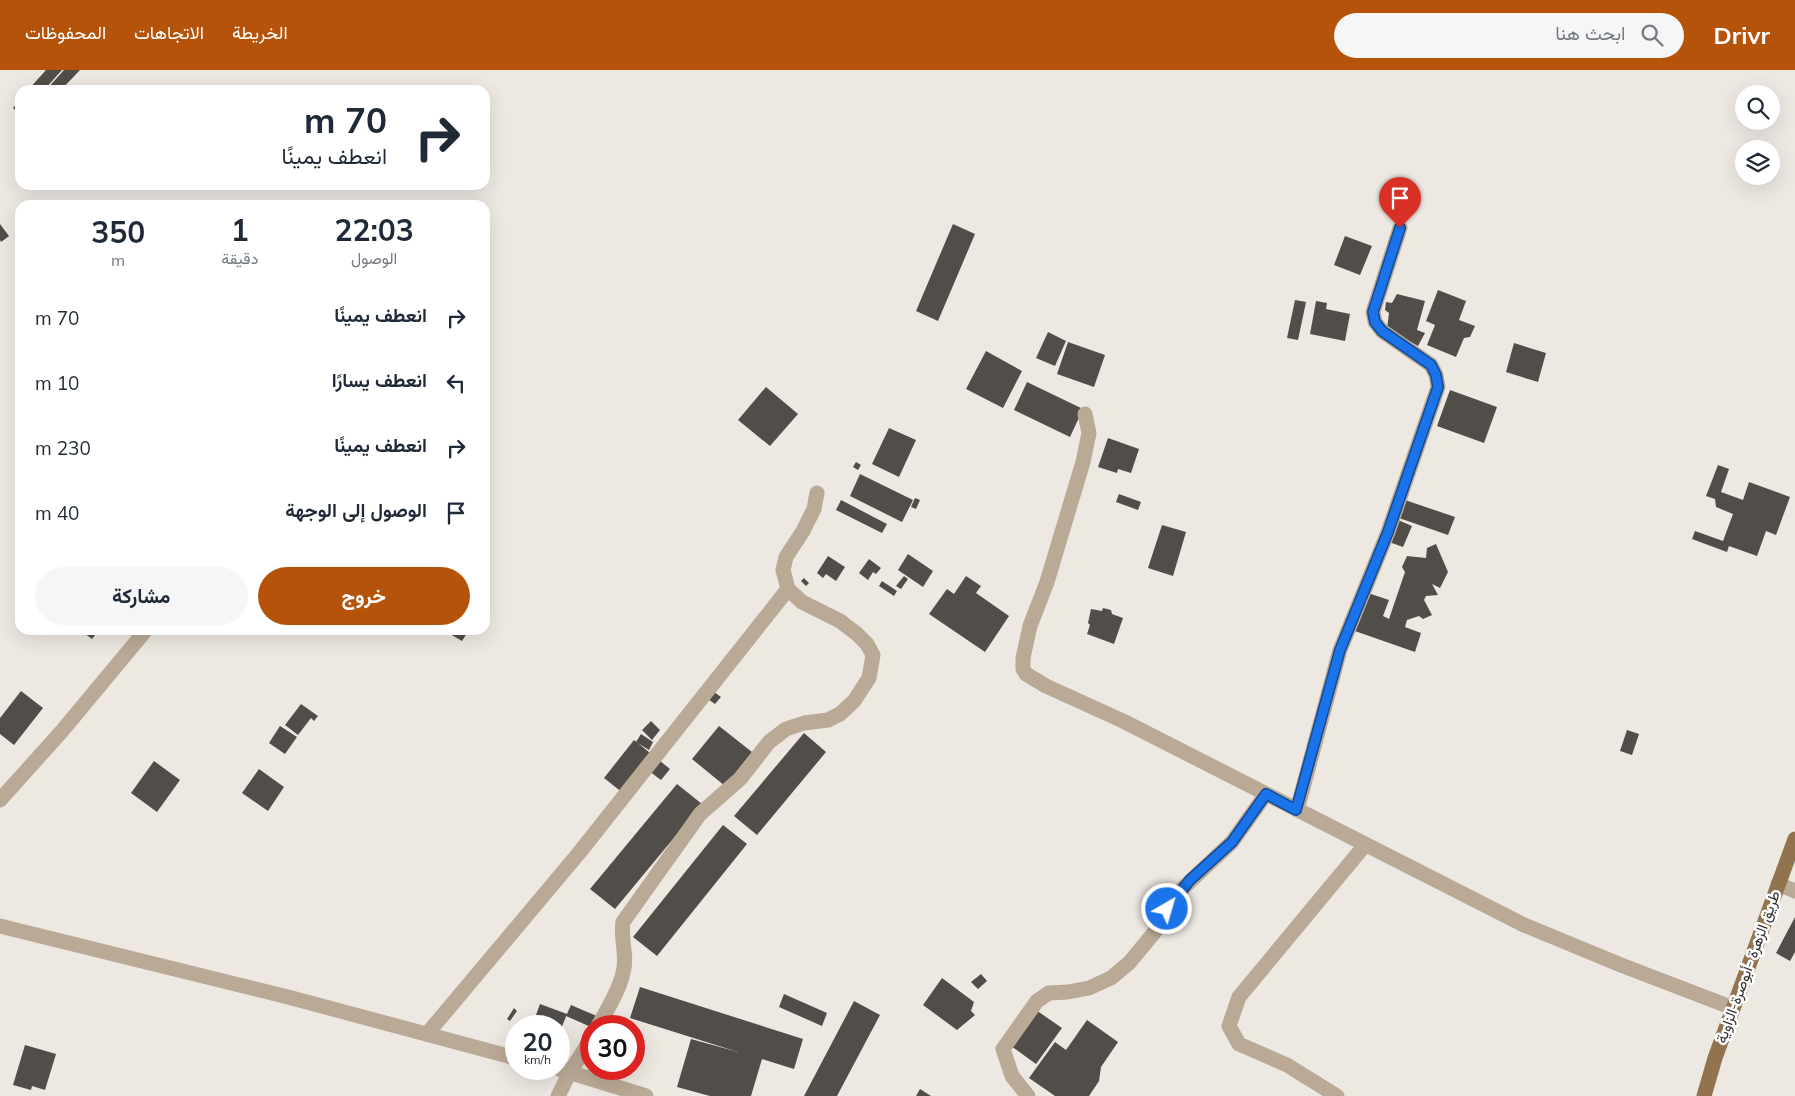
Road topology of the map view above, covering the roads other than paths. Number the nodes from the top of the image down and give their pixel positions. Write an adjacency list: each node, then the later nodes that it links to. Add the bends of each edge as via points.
1 (1400, 228): 8 (street, via 1373,312 1375,322 1382,331 1431,365 1438,387 1388,532 1340,650)
2 (1085, 414): 6 (street, via 1089,433 1083,462 1047,582 1030,626 1023,669 1046,686)
3 (816, 493): 4 (street, via 814,509 807,524 786,557 783,570)
4 (788, 589): 15 (street, via 802,602 840,621 867,644 873,655 869,678 854,701 840,714 828,720 786,729 769,742 741,778 700,814 623,922 624,972); 16 (street, via 579,853)
5 (142, 635): 7 (street)
6 (1266, 794): 8 (street); 24 (street, via 1232,842 1184,887 1167,909 1158,928 1129,963 1111,978 1089,988 1049,992 1037,1001 1003,1049 1012,1076)
7 (0, 800)
8 (1296, 810): 10 (street)
9 (1795, 839): 11 (main road, طريق الزهرة -أبوصرة-الزاوية)
10 (1365, 845): 14 (street, via 1524,925); 25 (street, via 1239,997 1229,1026 1239,1044 1287,1065)
11 (1778, 884): 12 (street); 14 (main road, طريق الزهرة -أبوصرة-الزاوية)
12 (1795, 891)
13 (0, 926): 16 (street)
14 (1733, 1008): 26 (main road, طريق الزهرة -أبوصرة-الزاوية)
15 (604, 1015)
16 (427, 1034): 18 (street)
17 (580, 1052): 19 (street)
18 (505, 1055)
19 (570, 1063)
20 (570, 1072): 23 (street)
21 (562, 1080): 22 (street)
22 (558, 1096)
23 (646, 1096)
24 (1028, 1096)
25 (1337, 1096)
26 (1704, 1096)

